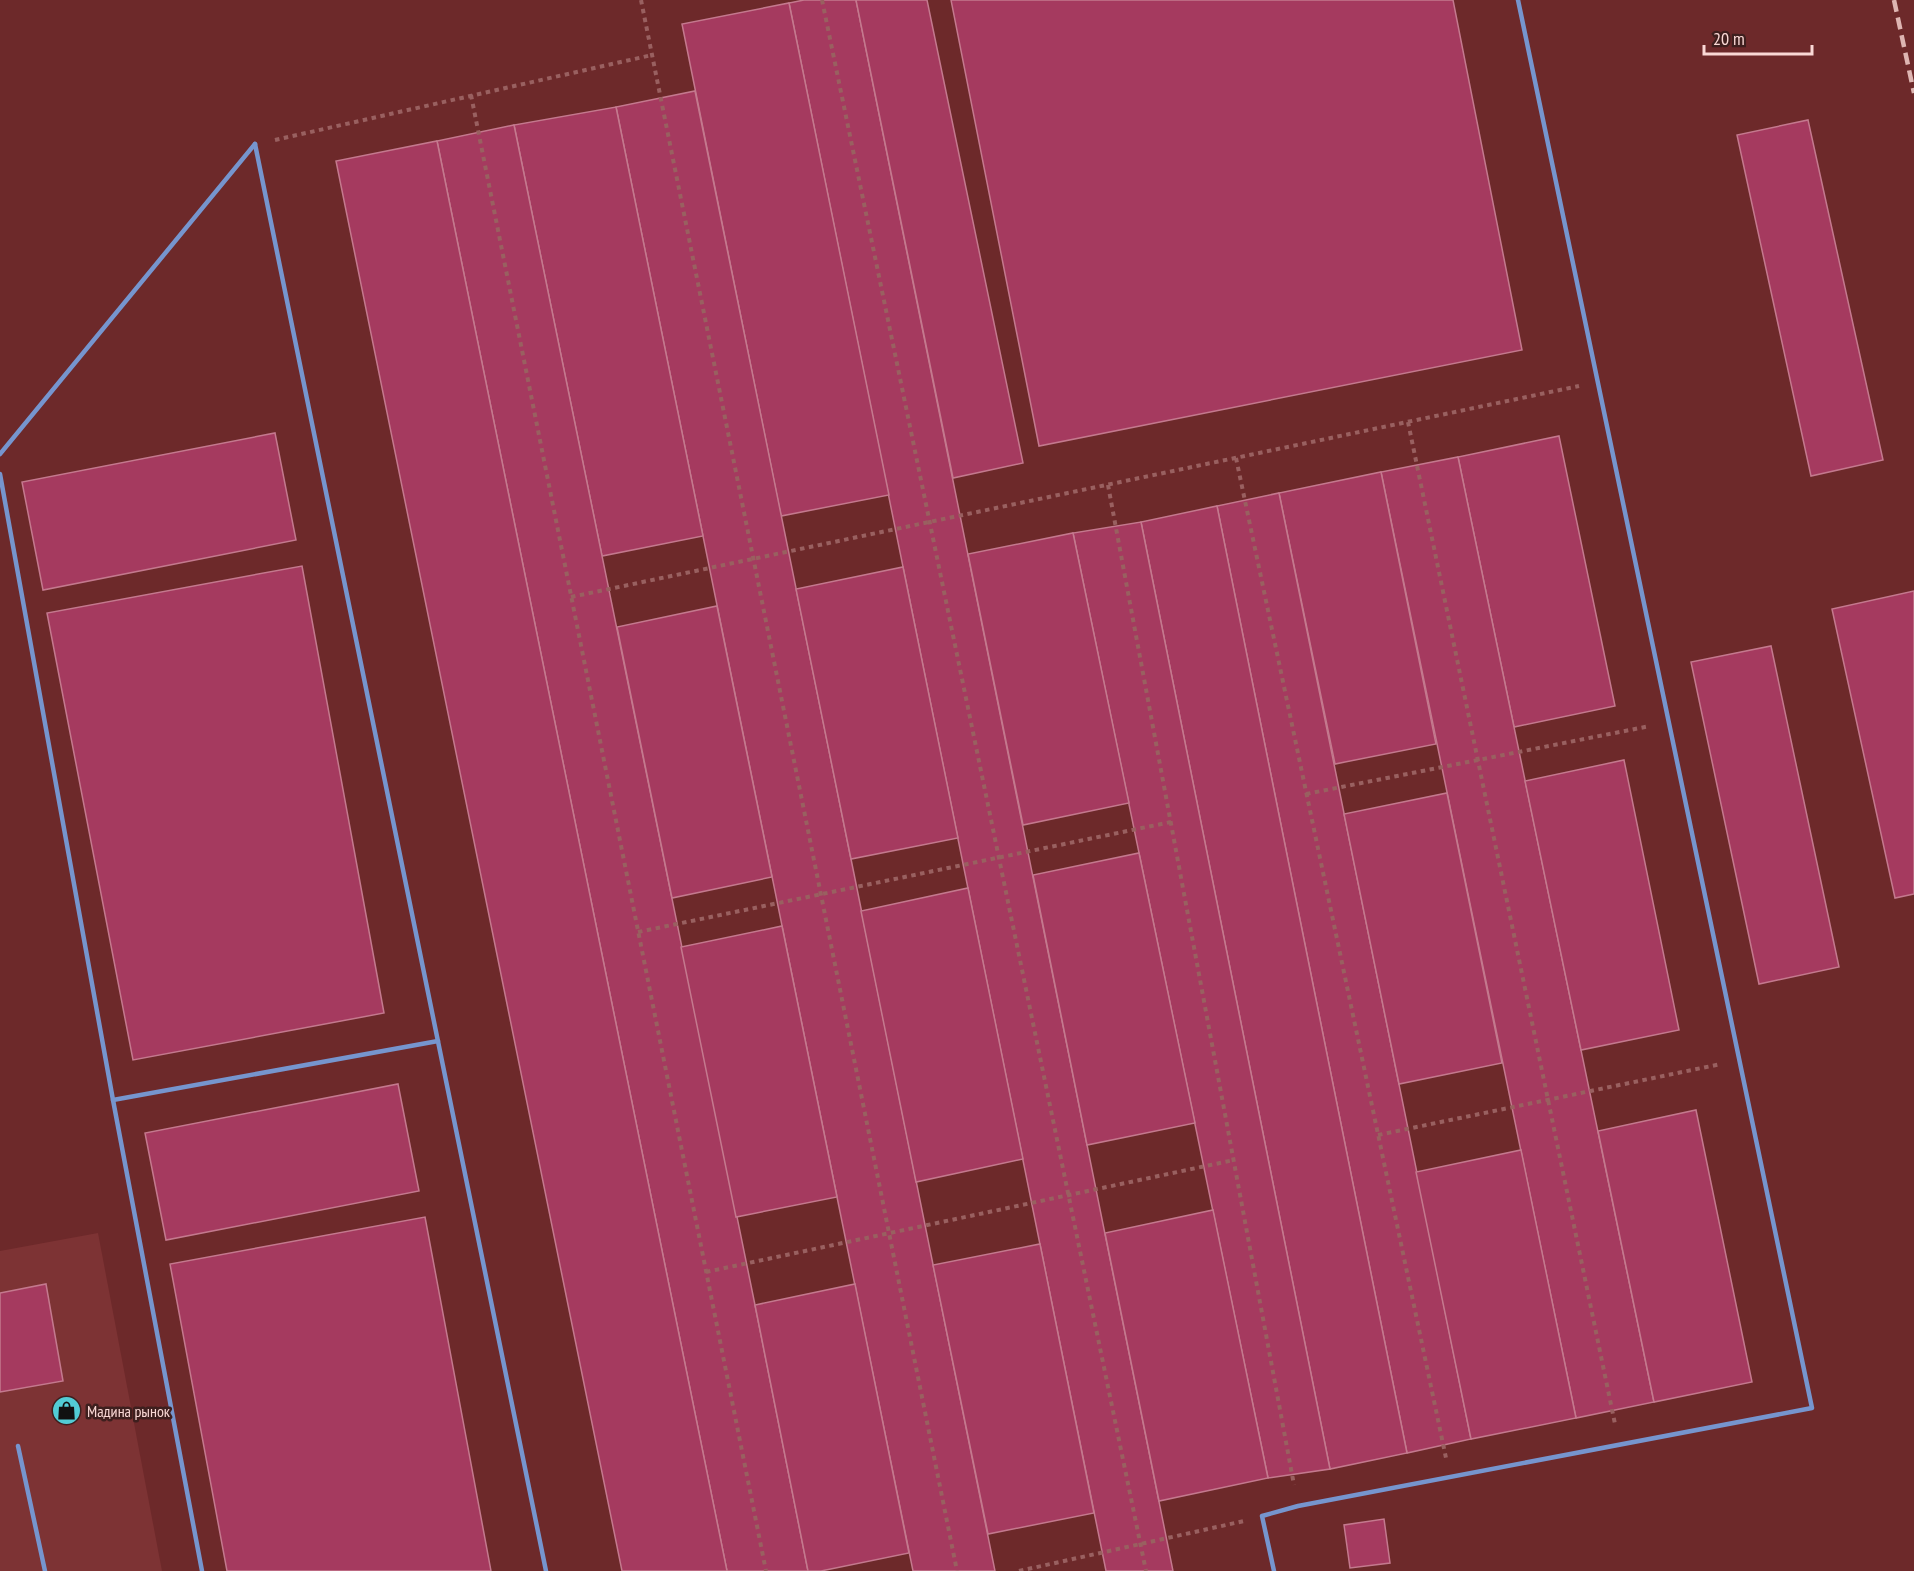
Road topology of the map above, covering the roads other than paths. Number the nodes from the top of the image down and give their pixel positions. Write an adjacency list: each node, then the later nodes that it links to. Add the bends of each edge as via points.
1 (1518, 0): 10 (lane, via 1812,1408 1450,1476 1262,1516)
2 (0, 454): 4 (lane, via 255,144)
3 (0, 474): 5 (lane)
4 (438, 1041): 5 (lane); 9 (lane)
5 (113, 1100): 8 (lane)
6 (18, 1446): 7 (lane)
7 (45, 1571)
8 (202, 1571)
9 (546, 1571)
10 (1274, 1571)

